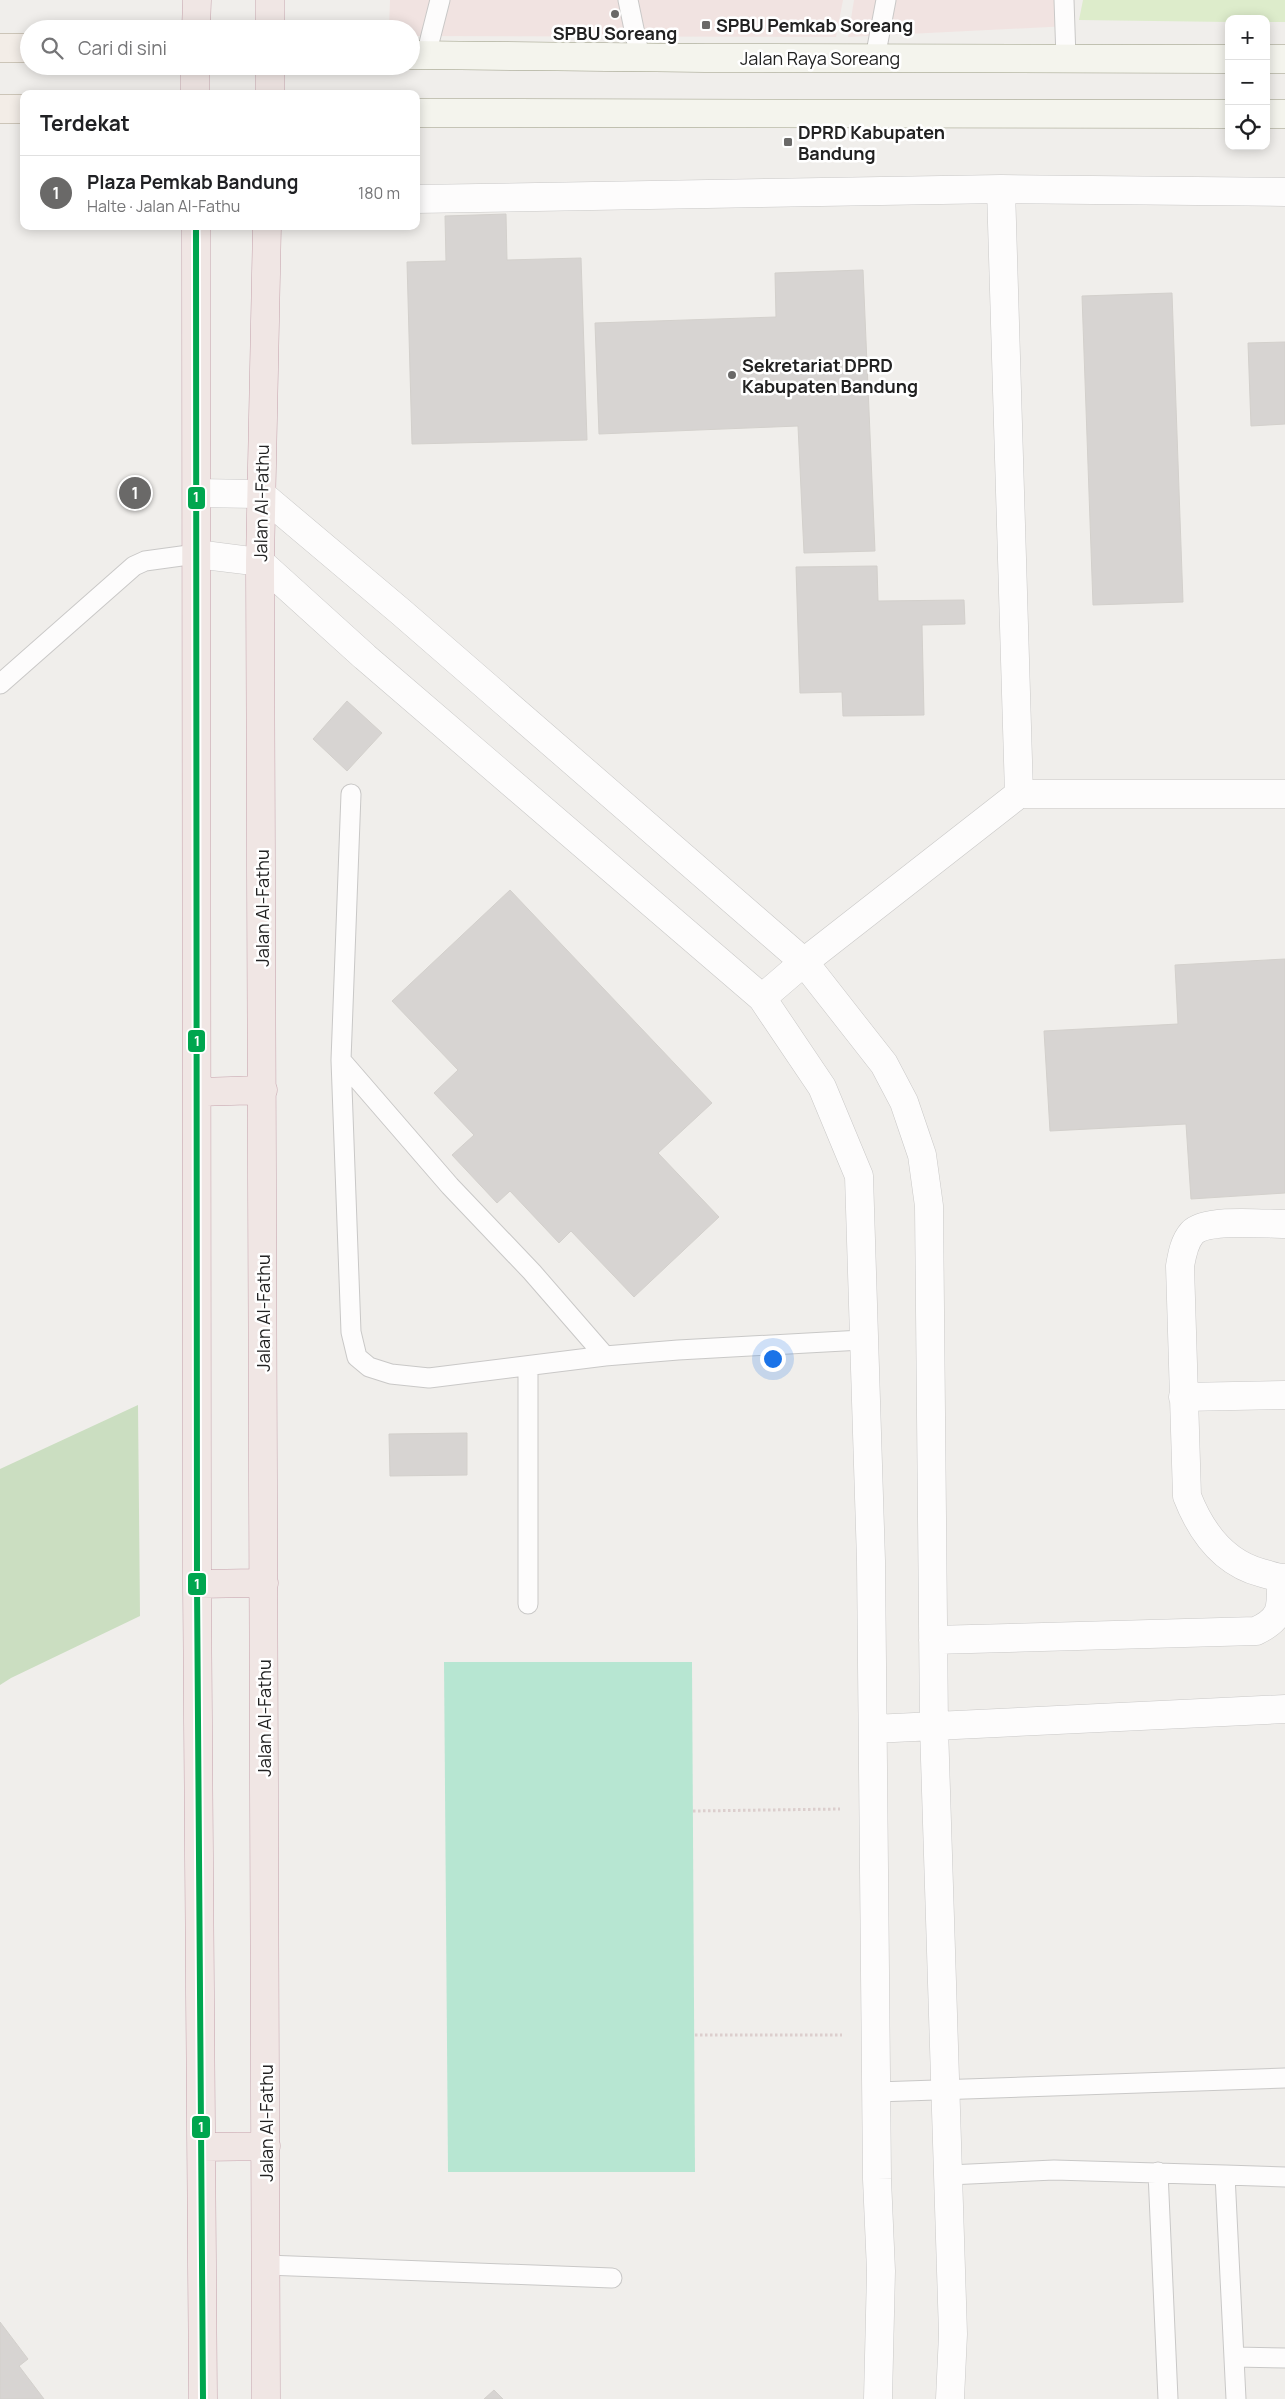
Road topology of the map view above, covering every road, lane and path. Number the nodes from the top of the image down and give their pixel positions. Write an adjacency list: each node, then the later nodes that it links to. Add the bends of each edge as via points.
1 (197, 0): 7 (highway)
2 (270, 0): 8 (highway)
3 (440, 0): 11 (lane)
4 (628, 0): 13 (lane)
5 (886, 0): 14 (lane)
6 (1064, 0): 15 (lane)
7 (196, 20)
8 (270, 20)
9 (0, 48): 10 (main road)
10 (20, 48)
11 (420, 52)
12 (420, 55): 13 (main road, Jalan Raya Soreang)
13 (640, 58): 14 (main road, Jalan Raya Soreang)
14 (876, 58): 15 (main road, Jalan Raya Soreang)
15 (1066, 58): 16 (main road, Jalan Raya Soreang)
16 (1225, 59)
17 (1270, 59): 18 (main road)
18 (1285, 59)
19 (195, 75): 21 (highway)
20 (270, 75): 22 (highway)
21 (195, 90)
22 (270, 90)
23 (0, 109): 24 (main road)
24 (20, 109)
25 (420, 114): 26 (main road)
26 (1225, 114)
27 (1270, 114): 28 (main road)
28 (1285, 114)
29 (1001, 189): 30 (street); 31 (street); 40 (street)
30 (1285, 192)
31 (420, 199)
32 (196, 230): 34 (highway)
33 (267, 230): 35 (highway, Jalan Al-Fathu)
34 (197, 493): 35 (street); 36 (highway)
35 (261, 494): 37 (highway, Jalan Al-Fathu); 42 (street)
36 (196, 554): 37 (street); 38 (lane, via 145,561 134,566); 46 (highway)
37 (260, 562): 43 (street, via 364,657); 45 (highway, Jalan Al-Fathu)
38 (0, 684)
39 (351, 794): 44 (lane)
40 (1019, 794): 41 (street); 42 (street)
41 (1285, 794)
42 (804, 962): 43 (street); 57 (street, via 884,1064 904,1102 922,1155 929,1206)
43 (762, 998): 48 (street, via 822,1086 859,1176)
44 (341, 1060): 49 (lane, via 450,1186); 50 (lane, via 351,1332 357,1357 369,1367 391,1374 428,1378)
45 (263, 1090): 46 (highway); 54 (highway, Jalan Al-Fathu)
46 (198, 1092): 55 (highway)
47 (1285, 1224): 52 (street, via 1205,1227 1193,1232 1185,1244 1180,1266)
48 (862, 1340): 49 (lane); 60 (street, via 871,1561)
49 (606, 1356): 50 (lane)
50 (528, 1366): 56 (lane)
51 (1285, 1395): 52 (street)
52 (1182, 1398): 53 (street, via 1187,1496 1196,1520 1231,1560 1247,1569)
53 (1283, 1578): 57 (street, via 1280,1610 1271,1624 1256,1631)
54 (264, 1583): 55 (highway); 68 (highway, Jalan Al-Fathu)
55 (197, 1584): 69 (highway)
56 (528, 1604)
57 (933, 1640): 59 (street)
58 (1285, 1709): 59 (street)
59 (934, 1727): 60 (street); 66 (street)
60 (873, 1729): 61 (street)
61 (873, 1808): 62 (path); 64 (street)
62 (693, 1811)
63 (695, 2035): 64 (path)
64 (875, 2035): 67 (street)
65 (1285, 2078): 66 (lane)
66 (945, 2090): 67 (lane); 71 (street)
67 (876, 2092): 80 (street, via 881,2271)
68 (266, 2146): 69 (highway); 74 (highway, Jalan Al-Fathu)
69 (202, 2147): 78 (highway)
70 (1158, 2172): 71 (lane, via 1054,2170); 72 (lane); 82 (lane)
71 (949, 2175): 81 (street, via 953,2334)
72 (1225, 2175): 73 (lane); 76 (lane)
73 (1285, 2177)
74 (266, 2265): 75 (lane); 79 (highway, Jalan Al-Fathu)
75 (612, 2278)
76 (1235, 2357): 77 (lane); 83 (lane)
77 (1285, 2358)
78 (203, 2399)
79 (266, 2399)
80 (878, 2399)
81 (950, 2399)
82 (1168, 2399)
83 (1236, 2399)

